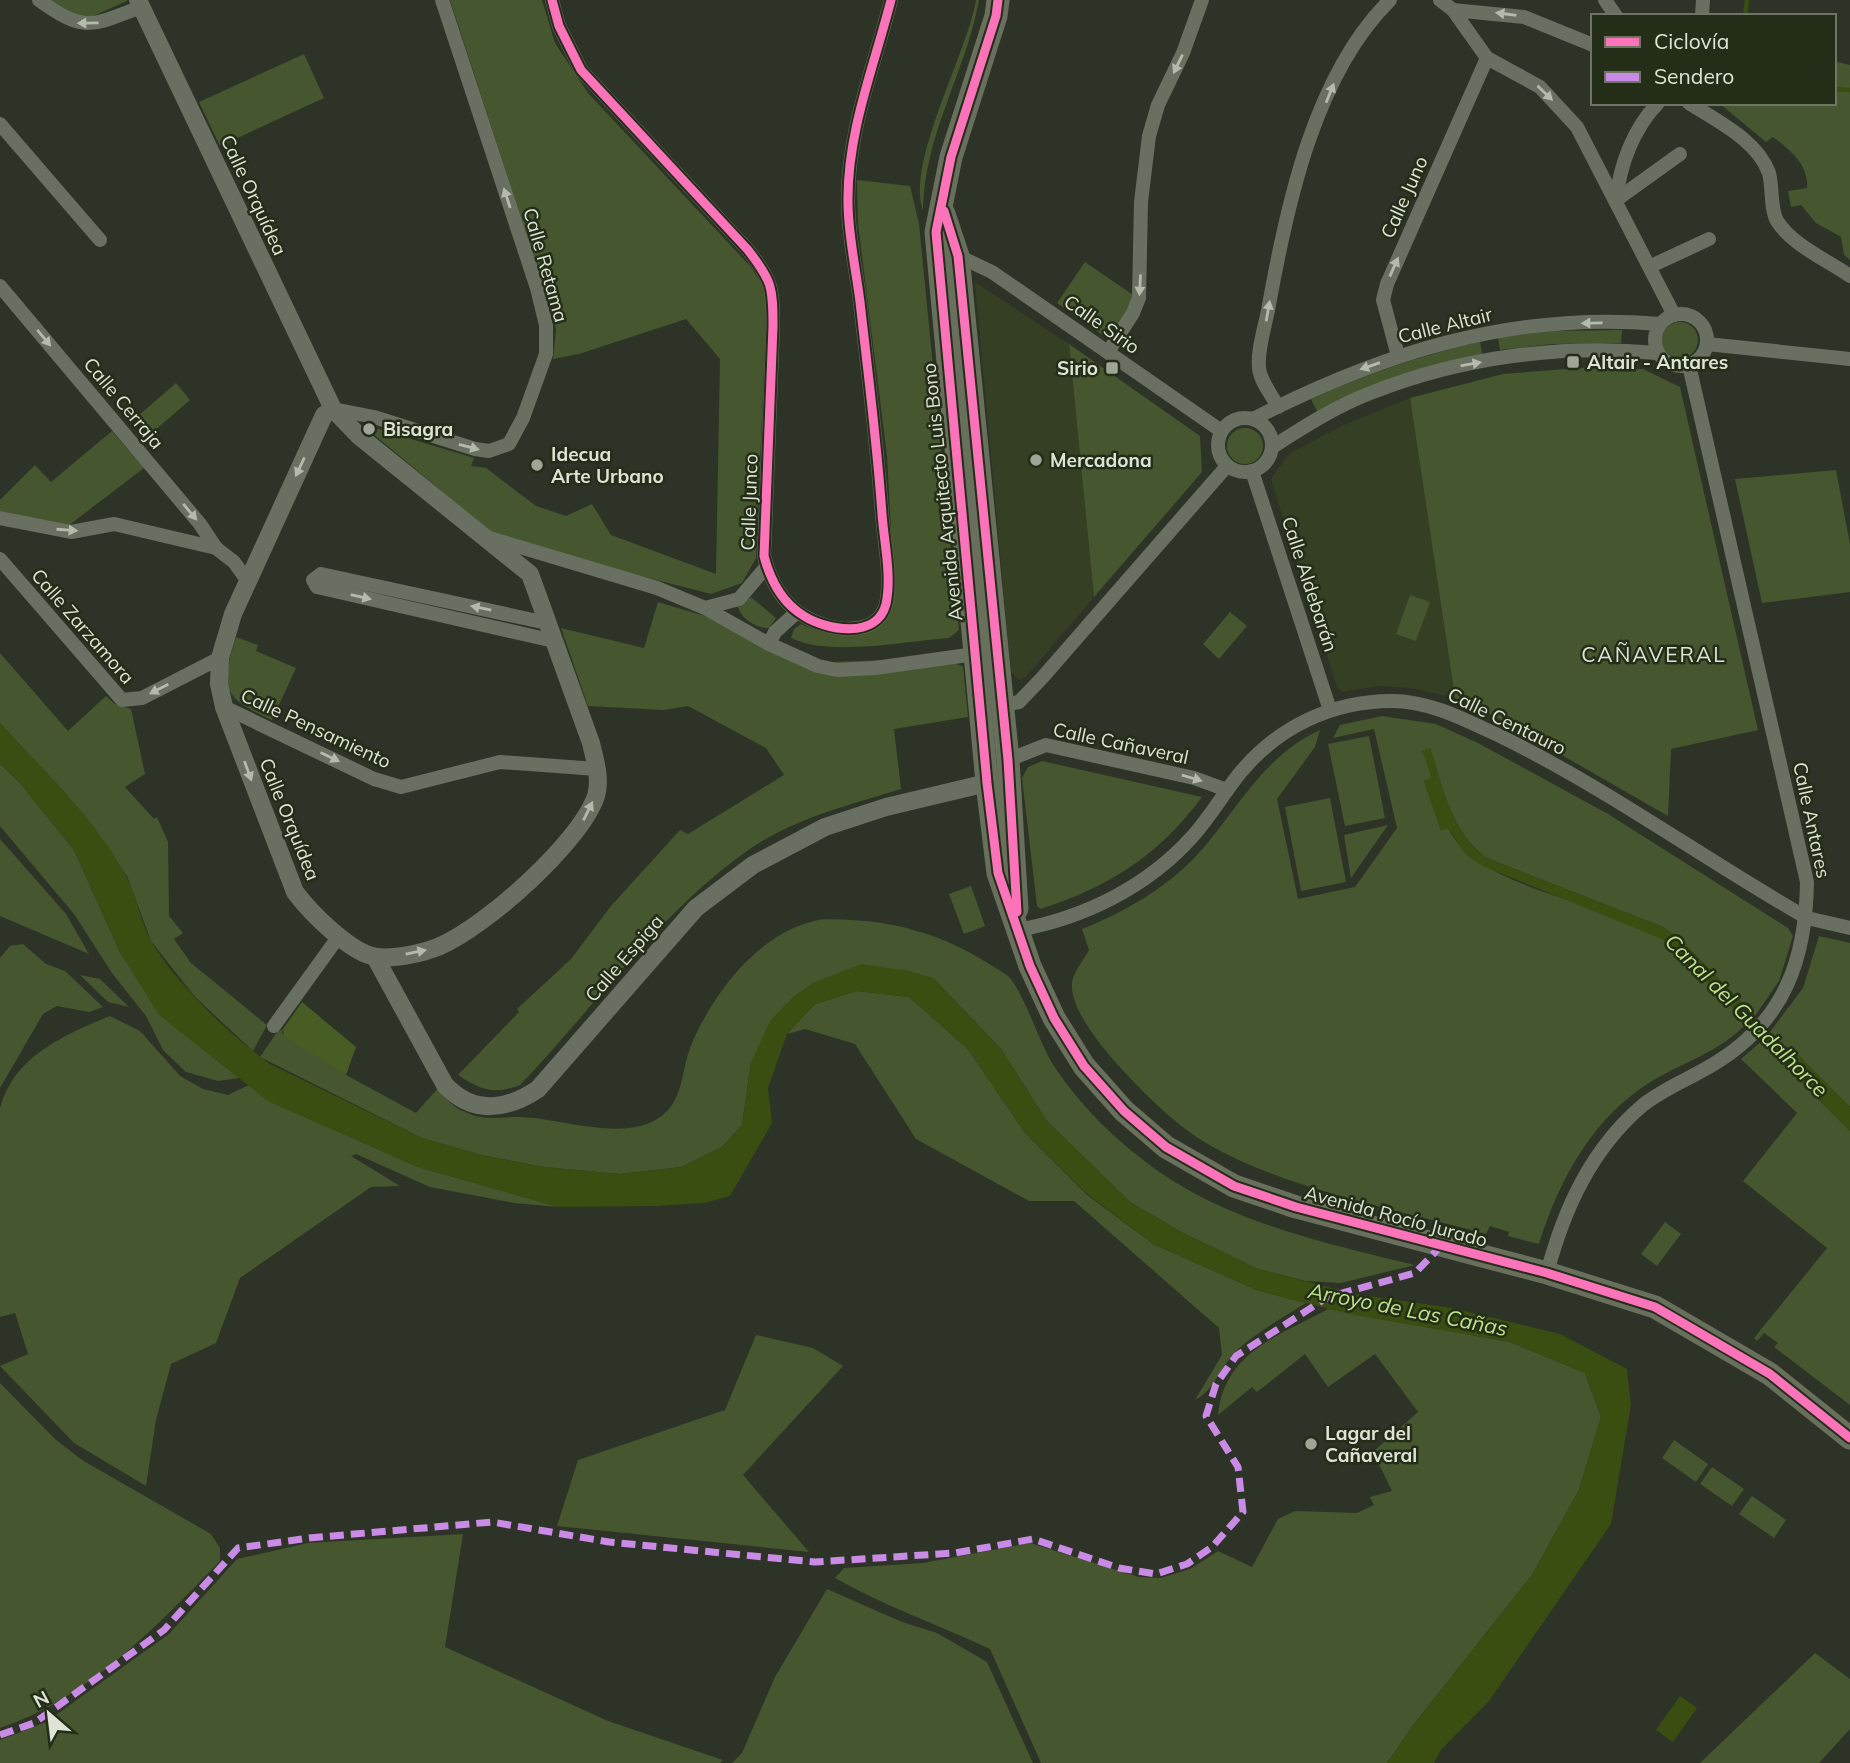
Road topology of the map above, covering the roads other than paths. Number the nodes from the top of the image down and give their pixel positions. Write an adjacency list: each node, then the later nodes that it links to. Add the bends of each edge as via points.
1 (39, 0): 9 (street, one-way to 1, via 94,25 77,23)
2 (442, 0): 34 (street, Calle Retama, one-way to 2, via 474,449 499,449 509,444 523,418 546,354 546,325 537,288)
3 (552, 0): 45 (street, Calle Junco, via 581,70 748,250 773,289)
4 (891, 0): 50 (street, Calle Junco, via 850,147 848,203 876,434 886,606 877,619 859,628 821,626)
5 (998, 0): 17 (main road, Avenida Arquitecto Luis Bono)
6 (1202, 0): 28 (street, one-way to 28, via 1157,105 1141,202 1139,298)
7 (1390, 0): 33 (street, one-way to 7, via 1259,367 1279,253 1307,147 1355,40)
8 (1440, 0): 10 (street)
9 (140, 4): 34 (street, Calle Orquídea)
10 (1453, 10): 11 (street, one-way to 10, via 1524,17); 12 (street)
11 (1591, 45)
12 (1487, 58): 18 (street, one-way to 18, via 1540,87 1577,127); 30 (street, Calle Juno, one-way to 12, via 1383,300 1387,284)
13 (1656, 105): 18 (street, via 1641,121 1618,178)
14 (1692, 105): 23 (street, via 1743,139 1761,157 1769,174 1776,219 1793,239)
15 (0, 124): 20 (street)
16 (1680, 154): 18 (street)
17 (942, 198): 21 (main road, Avenida Arquitecto Luis Bono); 55 (main road, Avenida Arquitecto Luis Bono, via 936,232 940,295)
18 (1616, 200): 22 (street)
19 (1709, 239): 22 (street)
20 (100, 240)
21 (958, 256): 28 (street, Calle Sirio, via 992,272); 57 (main road, Avenida Arquitecto Luis Bono)
22 (1651, 267): 25 (street)
23 (1850, 276)
24 (0, 286): 42 (street, Calle Cerraja, one-way to 42)
25 (1674, 315): 26 (street); 27 (street, via 1694,318 1702,325)
26 (1660, 324): 29 (street, via 1654,338); 30 (street, Calle Altair, one-way to 30, via 1539,324 1441,341)
27 (1707, 344): 31 (street); 32 (street, via 1701,357)
28 (1108, 352): 36 (street, Calle Sirio)
29 (1657, 353): 32 (street, via 1665,362); 37 (street, one-way to 29, via 1372,392 1447,369 1543,352)
30 (1398, 356): 33 (street, Calle Altair, one-way to 33)
31 (1850, 359)
32 (1689, 365): 65 (street, Calle Antares, via 1807,881)
33 (1278, 407): 35 (street, Calle Altair)
34 (333, 409): 41 (street, Calle Orquídea, via 359,436); 47 (street, Calle Orquídea, one-way to 47, via 324,415)
35 (1253, 419): 36 (street, via 1232,422); 37 (street, via 1270,433)
36 (1220, 430): 38 (street, via 1216,444)
37 (1274, 446): 39 (street, via 1265,465)
38 (1227, 466): 39 (street); 57 (street, via 1042,678 1019,702)
39 (1252, 471): 59 (street, Calle Aldebarán)
40 (0, 518): 42 (street, one-way to 42, via 71,532 114,524)
41 (486, 537): 43 (street); 46 (street, Calle Orquídea)
42 (216, 548): 47 (street, Calle Cerraja)
43 (543, 554): 46 (street, via 530,556); 49 (street, via 657,588)
44 (0, 559): 56 (street, Calle Zarzamora, one-way to 44, via 142,698 122,700)
45 (766, 566): 48 (street); 50 (street, Calle Junco, via 786,602)
46 (530, 574): 51 (street)
47 (247, 580): 56 (street, Calle Orquídea)
48 (738, 599): 49 (street); 52 (street)
49 (705, 608): 52 (street)
50 (797, 612): 54 (street)
51 (547, 623): 53 (street); 53 (street, one-way to 53, via 321,574 313,579 317,587)
52 (733, 623): 54 (street)
53 (554, 641): 61 (street)
54 (769, 644): 55 (street, via 802,661 837,670)
55 (975, 654): 62 (main road, Avenida Arquitecto Luis Bono)
56 (220, 658): 58 (street, Calle Orquídea)
57 (1003, 705): 60 (main road, Avenida Arquitecto Luis Bono)
58 (224, 707): 61 (street, Calle Pensamiento, one-way to 61, via 374,779 401,787 500,762); 68 (street, Calle Orquídea, one-way to 68, via 285,873 308,909)
59 (1330, 710): 63 (street, Calle Centauro, via 1264,746); 65 (street, Calle Centauro, via 1394,701 1432,707 1470,722 1564,770)
60 (1008, 760): 63 (street, Calle Cañaveral, one-way to 63, via 1046,745 1194,778); 64 (main road, Avenida Rocío Jurado)
61 (597, 769): 69 (street, one-way to 61, via 438,947 472,929 580,827 597,792)
62 (987, 783): 64 (main road, Avenida Rocío Jurado, via 998,800 1008,879); 67 (main road, Avenida Rocío Jurado, via 998,873); 69 (street, Calle Espiga, via 825,827 753,865 696,908 538,1088 502,1107 477,1106 456,1097 445,1085)
63 (1227, 790): 67 (street, Calle Centauro, via 1190,839 1148,877 1097,907)
64 (1016, 896): 67 (main road, Avenida Rocío Jurado)
65 (1807, 918): 66 (street, Calle Centauro); 71 (street, Calle Antares, via 1796,969 1766,1018 1716,1063 1642,1106 1586,1171)
66 (1850, 928)
67 (1018, 930): 71 (main road, Avenida Rocío Jurado, via 1054,1018 1084,1066 1124,1111 1166,1147 1234,1186 1296,1207)
68 (339, 936): 69 (street, Calle Orquídea); 70 (street)
69 (375, 957)
70 (274, 1026)
71 (1547, 1273): 72 (main road, Avenida Rocío Jurado, via 1655,1307 1770,1374)
72 (1850, 1438)

